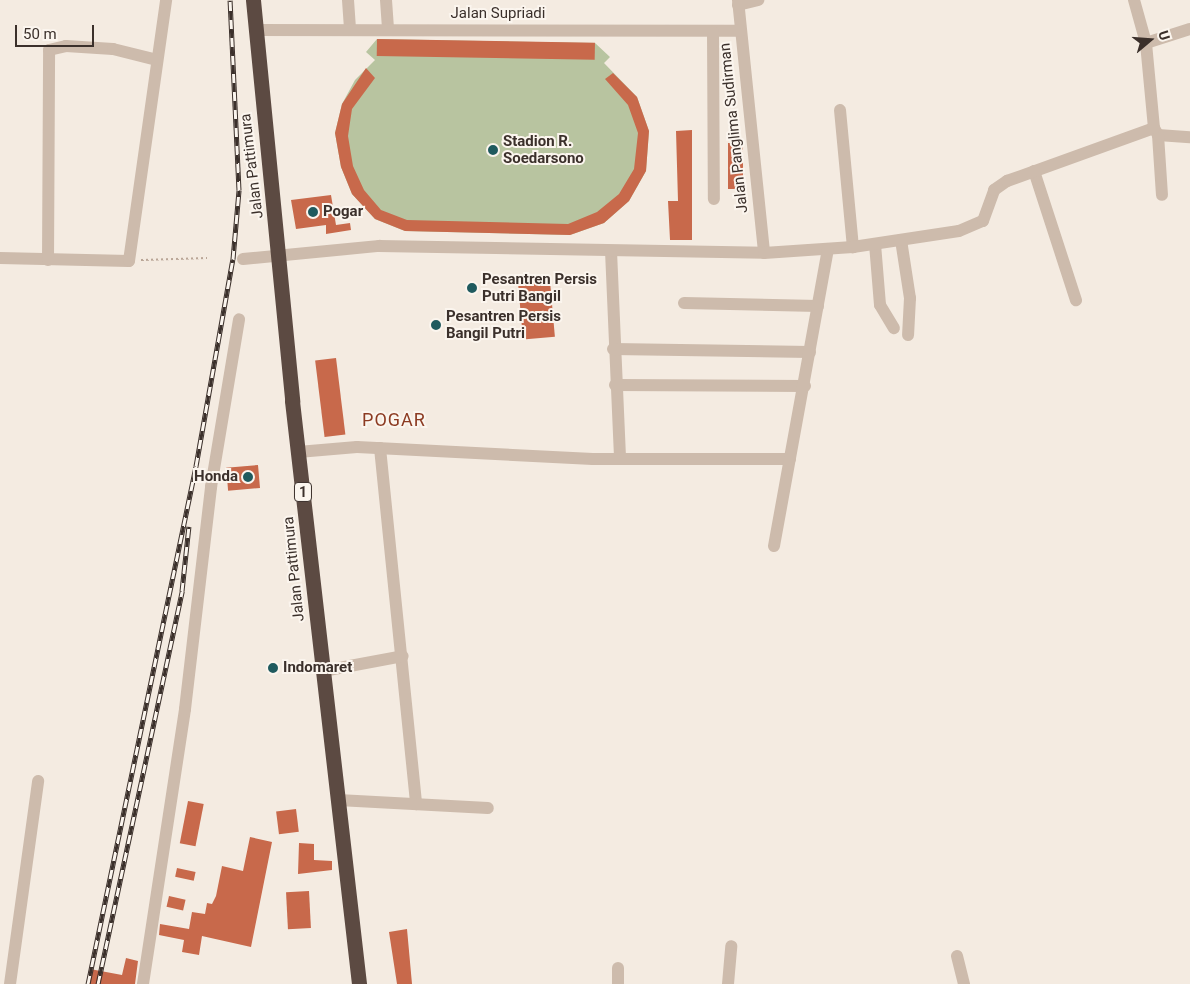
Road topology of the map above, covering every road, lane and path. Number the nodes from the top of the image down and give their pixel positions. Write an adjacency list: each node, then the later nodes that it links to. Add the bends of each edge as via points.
1 (166, 0): 15 (street)
2 (253, 0): 10 (highway, Jalan Pattimura / 1)
3 (348, 0): 8 (street)
4 (386, 0): 11 (street)
5 (758, 0): 7 (street)
6 (1134, 0): 14 (street)
7 (738, 3): 12 (street, Jalan Panglima Sudirman)
8 (350, 29): 10 (street, Jalan Supriadi); 11 (street, Jalan Supriadi)
9 (1190, 29): 14 (street)
10 (255, 30): 28 (highway, Jalan Pattimura / 1)
11 (388, 30): 13 (street, Jalan Supriadi)
12 (740, 31): 13 (street, Jalan Supriadi); 27 (street, Jalan Panglima Sudirman)
13 (713, 32): 21 (street)
14 (1146, 43): 17 (street)
15 (157, 60): 32 (street, via 113,49 66,46 49,50); 33 (street)
16 (840, 110): 24 (street)
17 (1156, 132): 18 (street); 19 (street); 20 (street)
18 (1190, 137)
19 (1034, 171): 22 (street, via 998,186 986,217 977,224); 34 (street)
20 (1162, 195)
21 (714, 199)
22 (901, 240): 23 (street); 39 (street, via 910,298)
23 (875, 244): 24 (street); 38 (street, via 880,305)
24 (853, 247): 25 (street)
25 (828, 250): 27 (street); 36 (street)
26 (611, 251): 27 (street); 28 (street, via 379,246); 40 (street)
27 (764, 253)
28 (280, 256): 31 (street); 45 (highway, Jalan Pattimura / 1)
29 (0, 258): 32 (street)
30 (207, 258): 33 (path)
31 (243, 259)
32 (48, 260): 33 (street)
33 (129, 261)
34 (1076, 300)
35 (684, 303): 36 (street)
36 (818, 306): 41 (street)
37 (239, 319): 59 (street)
38 (894, 328)
39 (908, 335)
40 (613, 349): 41 (street); 42 (street)
41 (810, 352): 43 (street)
42 (615, 385): 43 (street); 46 (street)
43 (805, 386): 47 (street)
44 (380, 448): 45 (street); 46 (street); 49 (street)
45 (298, 452): 50 (highway, Jalan Pattimura / 1)
46 (620, 457): 47 (street)
47 (790, 459): 48 (street)
48 (774, 546)
49 (403, 656): 50 (street); 53 (street)
50 (323, 671): 52 (highway, Jalan Pattimura / 1)
51 (38, 781): 58 (street)
52 (338, 800): 53 (street); 60 (highway, Jalan Pattimura / 1)
53 (416, 804): 54 (street)
54 (488, 808)
55 (731, 946): 62 (street)
56 (957, 956): 63 (street)
57 (618, 968): 61 (street)
58 (10, 984)
59 (143, 984)
60 (359, 984)
61 (618, 984)
62 (728, 984)
63 (964, 984)

